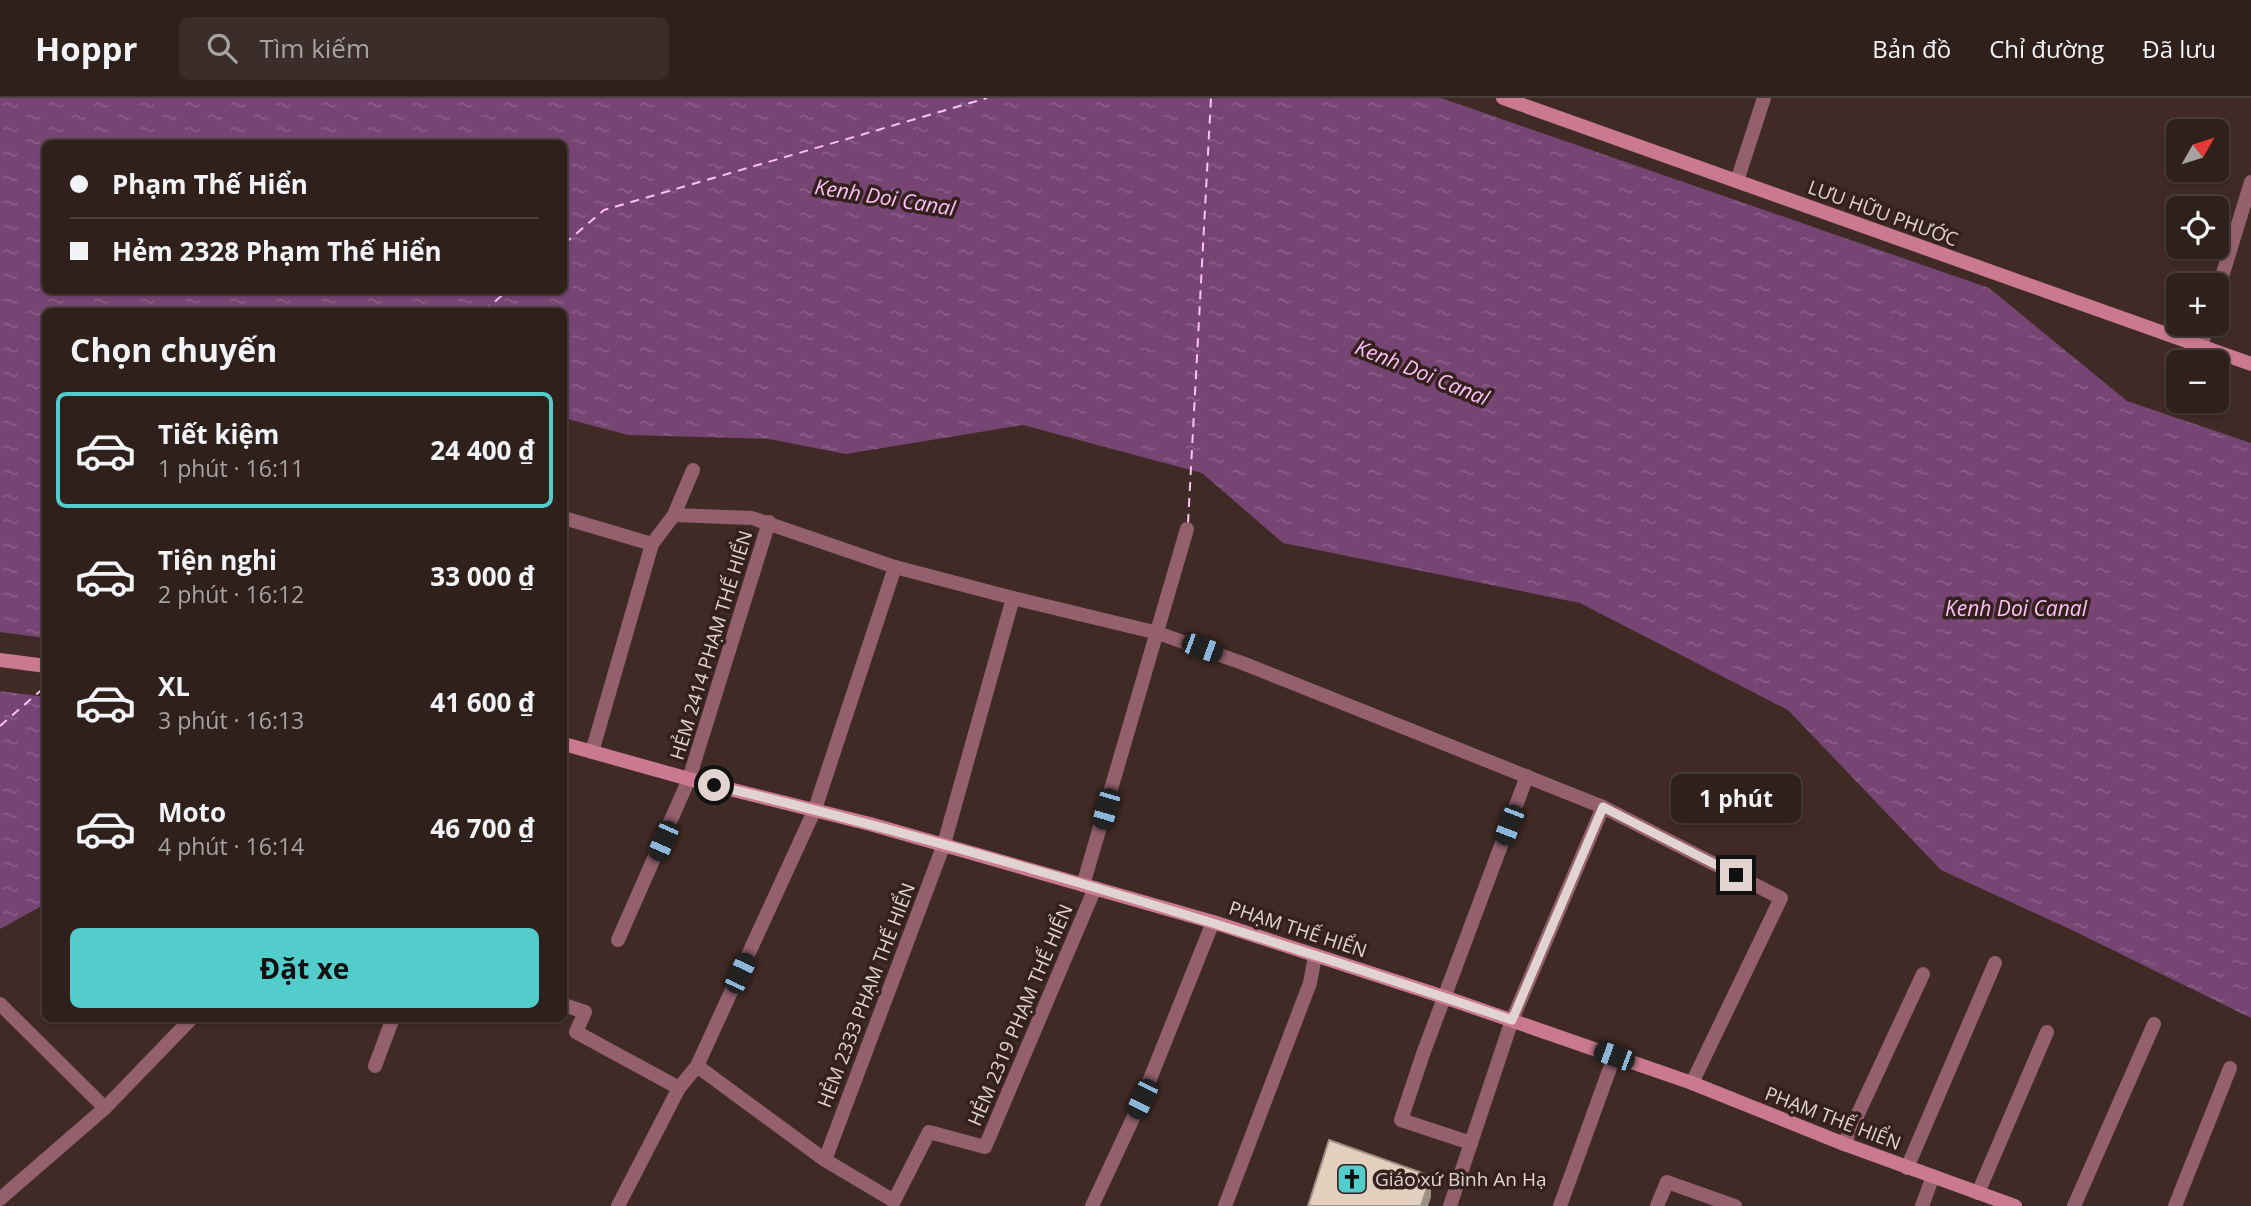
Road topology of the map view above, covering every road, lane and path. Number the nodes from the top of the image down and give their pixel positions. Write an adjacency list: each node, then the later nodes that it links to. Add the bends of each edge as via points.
1 (1764, 98): 3 (street)
2 (1508, 99): 3 (main road, LƯU HỮU PHƯỚC)
3 (1737, 181): 7 (main road, LƯU HỮU PHƯỚC)
4 (2251, 182): 5 (street)
5 (2223, 273)
6 (2204, 336): 7 (street)
7 (2201, 347): 8 (main road, LƯU HỮU PHƯỚC)
8 (2251, 364)
9 (693, 470): 10 (street)
10 (674, 515): 12 (street); 14 (street)
11 (567, 519): 14 (street)
12 (769, 522): 15 (street); 23 (street, HẺM 2414 PHẠM THẾ HIỂN)
13 (1187, 529): 17 (street)
14 (652, 544): 21 (street)
15 (895, 567): 16 (street); 25 (street)
16 (1013, 598): 17 (street); 26 (street, HẺM 2333 PHẠM THẾ HIỂN)
17 (1158, 633): 22 (street); 27 (street)
18 (0, 660): 19 (main road)
19 (42, 665)
20 (567, 745): 21 (main road, PHẠM THẾ HIỂN)
21 (592, 752): 23 (main road, PHẠM THẾ HIỂN)
22 (1527, 776): 24 (street); 33 (street)
23 (689, 779): 25 (main road, PHẠM THẾ HIỂN); 29 (street, HẺM 2414 PHẠM THẾ HIỂN)
24 (1603, 807): 36 (street); 45 (street, via 1780,898)
25 (815, 809): 26 (main road, PHẠM THẾ HIỂN); 43 (street)
26 (944, 844): 27 (main road, PHẠM THẾ HIỂN); 50 (street, HẺM 2333 PHẠM THẾ HIỂN)
27 (1089, 886): 28 (main road, PHẠM THẾ HIỂN); 50 (street, HẺM 2319 PHẠM THẾ HIỂN, via 985,1147 929,1132 894,1201)
28 (1213, 922): 30 (main road, PHẠM THẾ HIỂN); 56 (street, via 1142,1099)
29 (618, 940)
30 (1315, 956): 33 (main road, PHẠM THẾ HIỂN); 57 (street, via 1310,983)
31 (1995, 963): 51 (street)
32 (1923, 974): 49 (street)
33 (1444, 997): 36 (main road, PHẠM THẾ HIỂN); 48 (street, via 1401,1120)
34 (0, 1004): 47 (street)
35 (567, 1005): 46 (street, via 585,1012 576,1032)
36 (1512, 1020): 41 (main road, PHẠM THẾ HIỂN); 48 (street)
37 (188, 1022): 47 (street)
38 (392, 1022): 42 (street)
39 (2154, 1024): 64 (street)
40 (2047, 1032): 53 (street)
41 (1614, 1056): 45 (main road, PHẠM THẾ HIỂN); 59 (street)
42 (375, 1066)
43 (697, 1066): 46 (street); 50 (street)
44 (2230, 1068): 65 (street)
45 (1692, 1083): 49 (main road, PHẠM THẾ HIỂN)
46 (679, 1088): 55 (street)
47 (105, 1108): 54 (street)
48 (1471, 1143): 58 (street)
49 (1844, 1144): 51 (main road, PHẠM THẾ HIỂN)
50 (825, 1160)
51 (1908, 1168): 52 (main road, PHẠM THẾ HIỂN)
52 (1933, 1176): 53 (main road, PHẠM THẾ HIỂN); 62 (street)
53 (1978, 1193): 63 (main road, PHẠM THẾ HIỂN)
54 (0, 1199)
55 (618, 1206)
56 (1092, 1206)
57 (1225, 1206)
58 (1450, 1206)
59 (1560, 1206)
60 (1657, 1206): 61 (street, via 1667,1182)
61 (1735, 1206)
62 (1922, 1206)
63 (2015, 1206)
64 (2074, 1206)
65 (2175, 1206)

